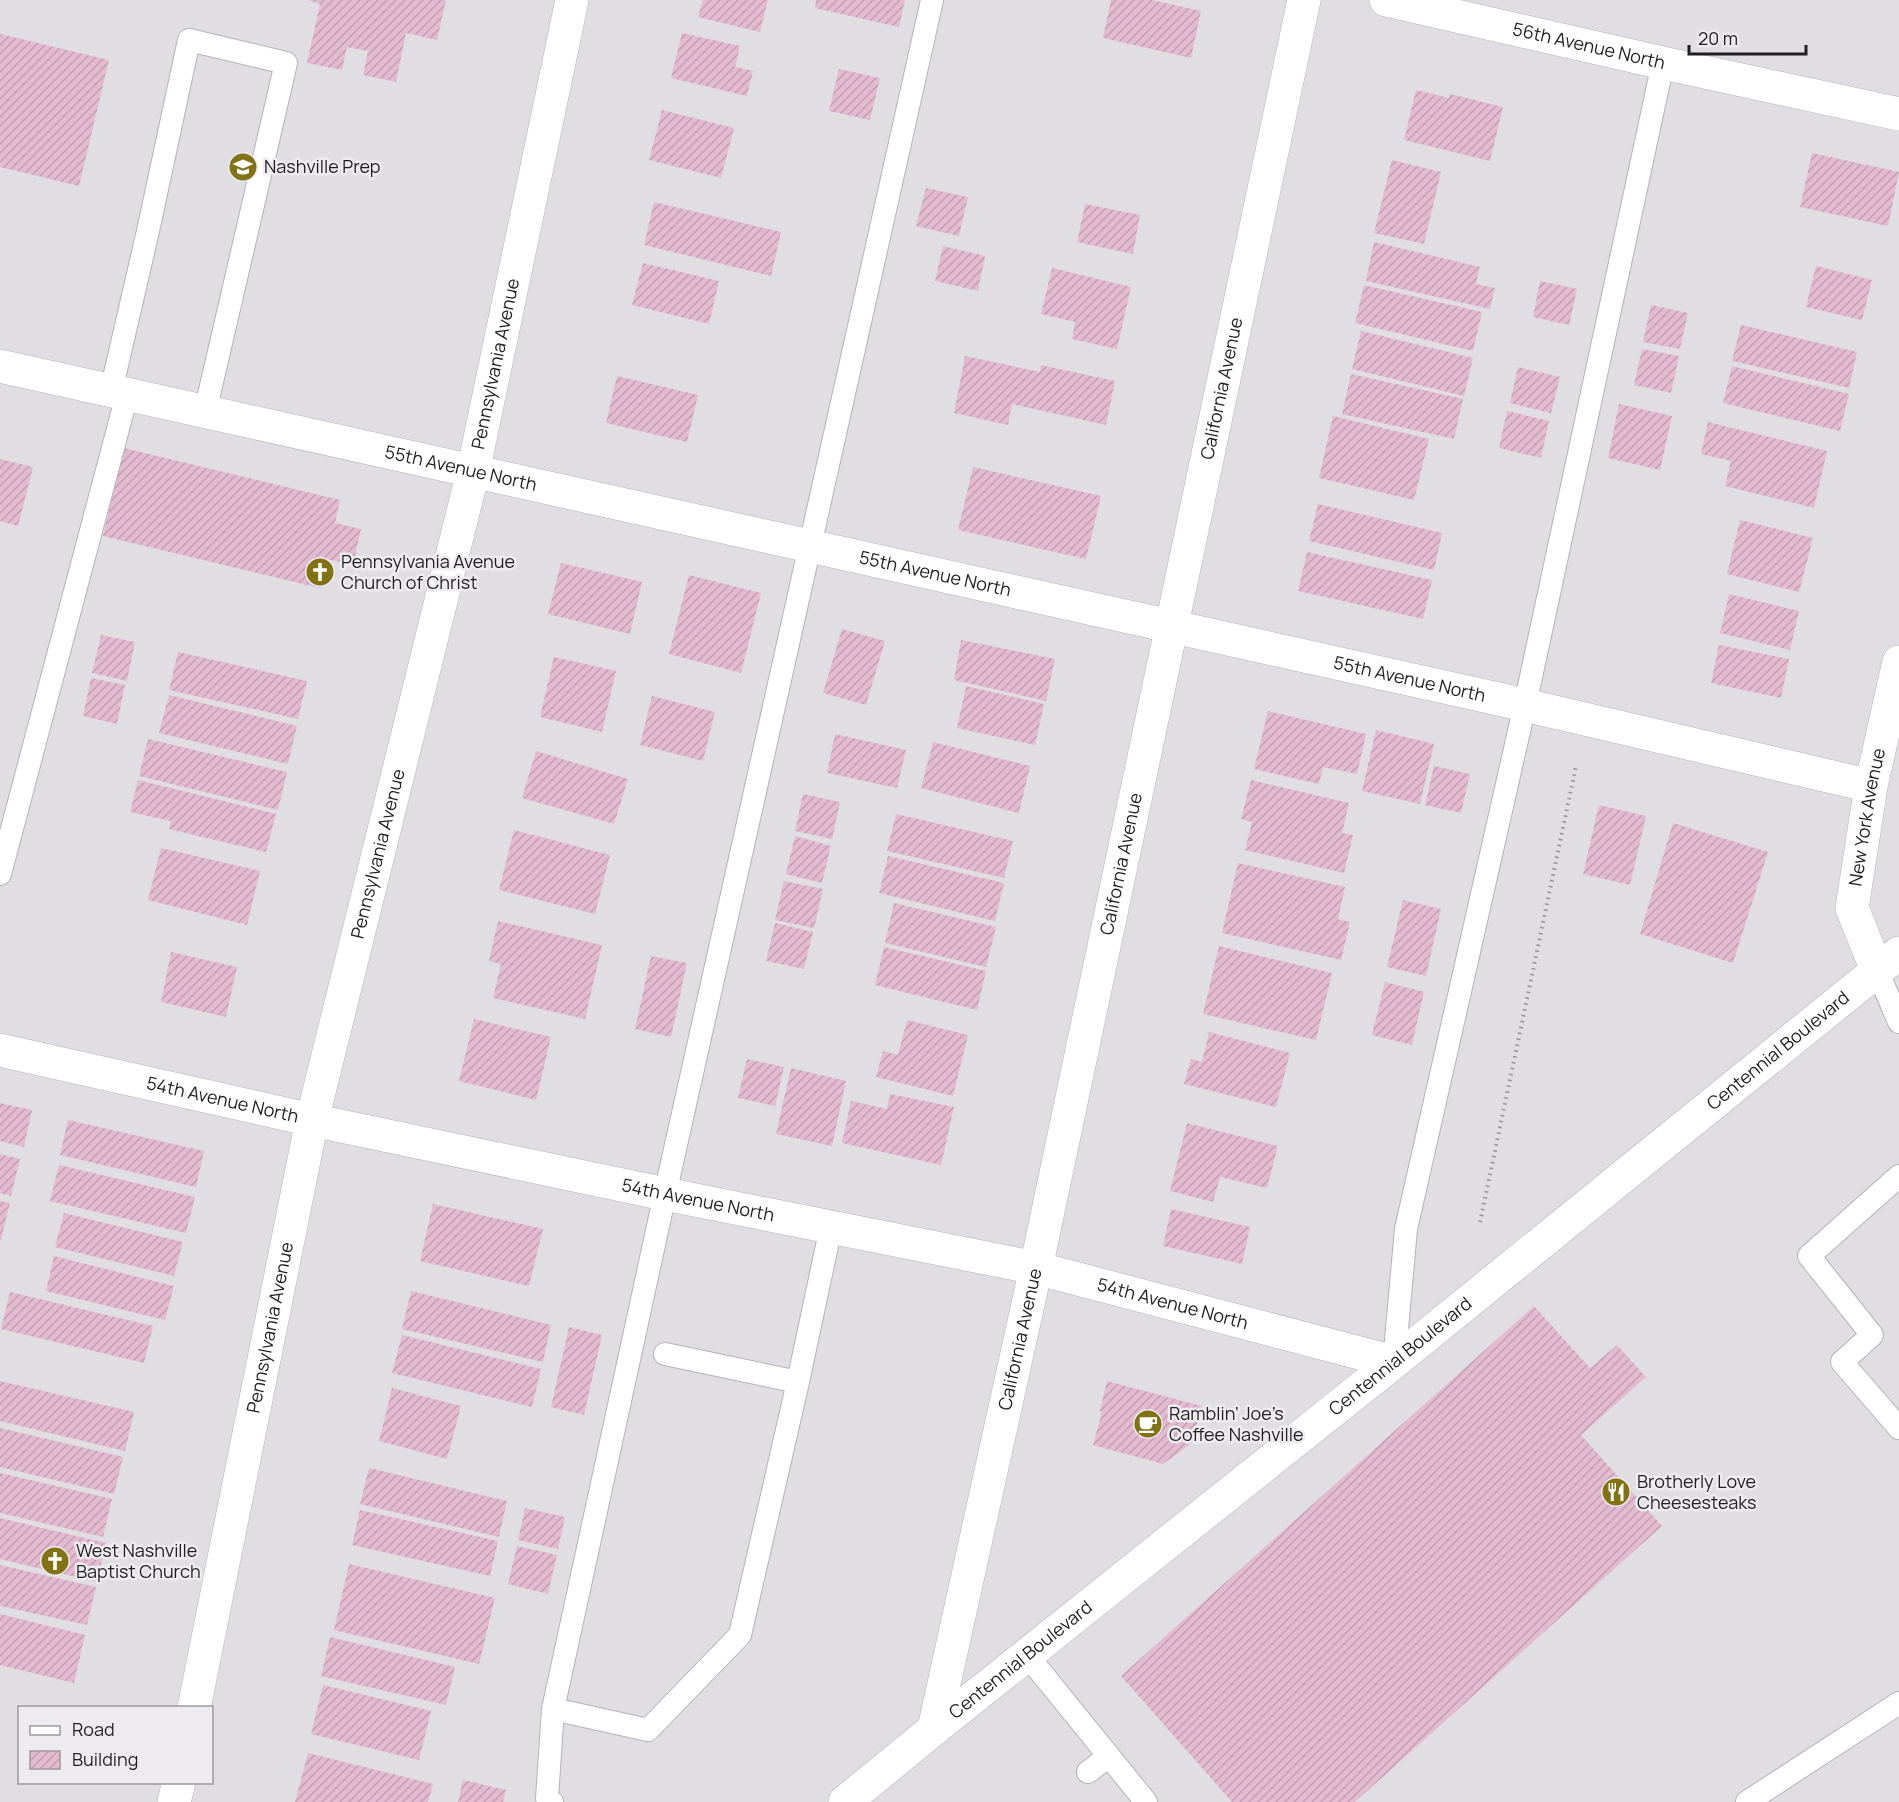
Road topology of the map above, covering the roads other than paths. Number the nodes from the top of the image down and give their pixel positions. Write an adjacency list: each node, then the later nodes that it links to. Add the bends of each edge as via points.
1 (572, 0): 10 (street, Pennsylvania Avenue)
2 (932, 0): 11 (lane)
3 (1305, 0): 12 (street, California Avenue)
4 (1386, 0): 5 (street, 56th Avenue North)
5 (1663, 63): 6 (street, 56th Avenue North); 14 (lane)
6 (1899, 114)
7 (0, 366): 8 (street, 55th Avenue North)
8 (119, 393): 9 (street, 55th Avenue North); 9 (lane, via 148,231 189,40 286,63); 16 (lane)
9 (205, 412): 10 (street, 55th Avenue North)
10 (473, 472): 11 (street, 55th Avenue North); 20 (street, Pennsylvania Avenue)
11 (810, 546): 12 (street, 55th Avenue North); 22 (lane)
12 (1171, 626): 14 (street, 55th Avenue North); 24 (street, California Avenue)
13 (1899, 662): 15 (street, New York Avenue)
14 (1526, 705): 15 (street, 55th Avenue North); 26 (lane, via 1406,1229)
15 (1871, 786): 17 (street, New York Avenue, via 1852,908)
16 (0, 874)
17 (1888, 962): 18 (lane); 26 (street, Centennial Boulevard)
18 (1898, 1016)
19 (0, 1050): 20 (street, 54th Avenue North)
20 (312, 1120): 22 (street, 54th Avenue North); 31 (street, Pennsylvania Avenue)
21 (1899, 1176): 28 (lane, via 1809,1256 1872,1335 1842,1362)
22 (665, 1194): 23 (street, 54th Avenue North); 32 (lane)
23 (831, 1227): 24 (street, 54th Avenue North); 27 (lane)
24 (1036, 1268): 26 (street, 54th Avenue North); 33 (street, California Avenue)
25 (665, 1353): 27 (lane)
26 (1394, 1362): 29 (street, Centennial Boulevard)
27 (798, 1382): 32 (lane, via 740,1635 648,1730)
28 (1899, 1428)
29 (1027, 1655): 33 (street, Centennial Boulevard); 34 (lane)
30 (1899, 1703): 41 (lane)
31 (194, 1706)
32 (553, 1710): 38 (lane, via 547,1798)
33 (934, 1729): 39 (street, Centennial Boulevard)
34 (1109, 1756): 35 (lane); 40 (lane)
35 (1088, 1772)
36 (178, 1784): 37 (street)
37 (174, 1802)
38 (552, 1802)
39 (845, 1802)
40 (1146, 1802)
41 (1747, 1802)

